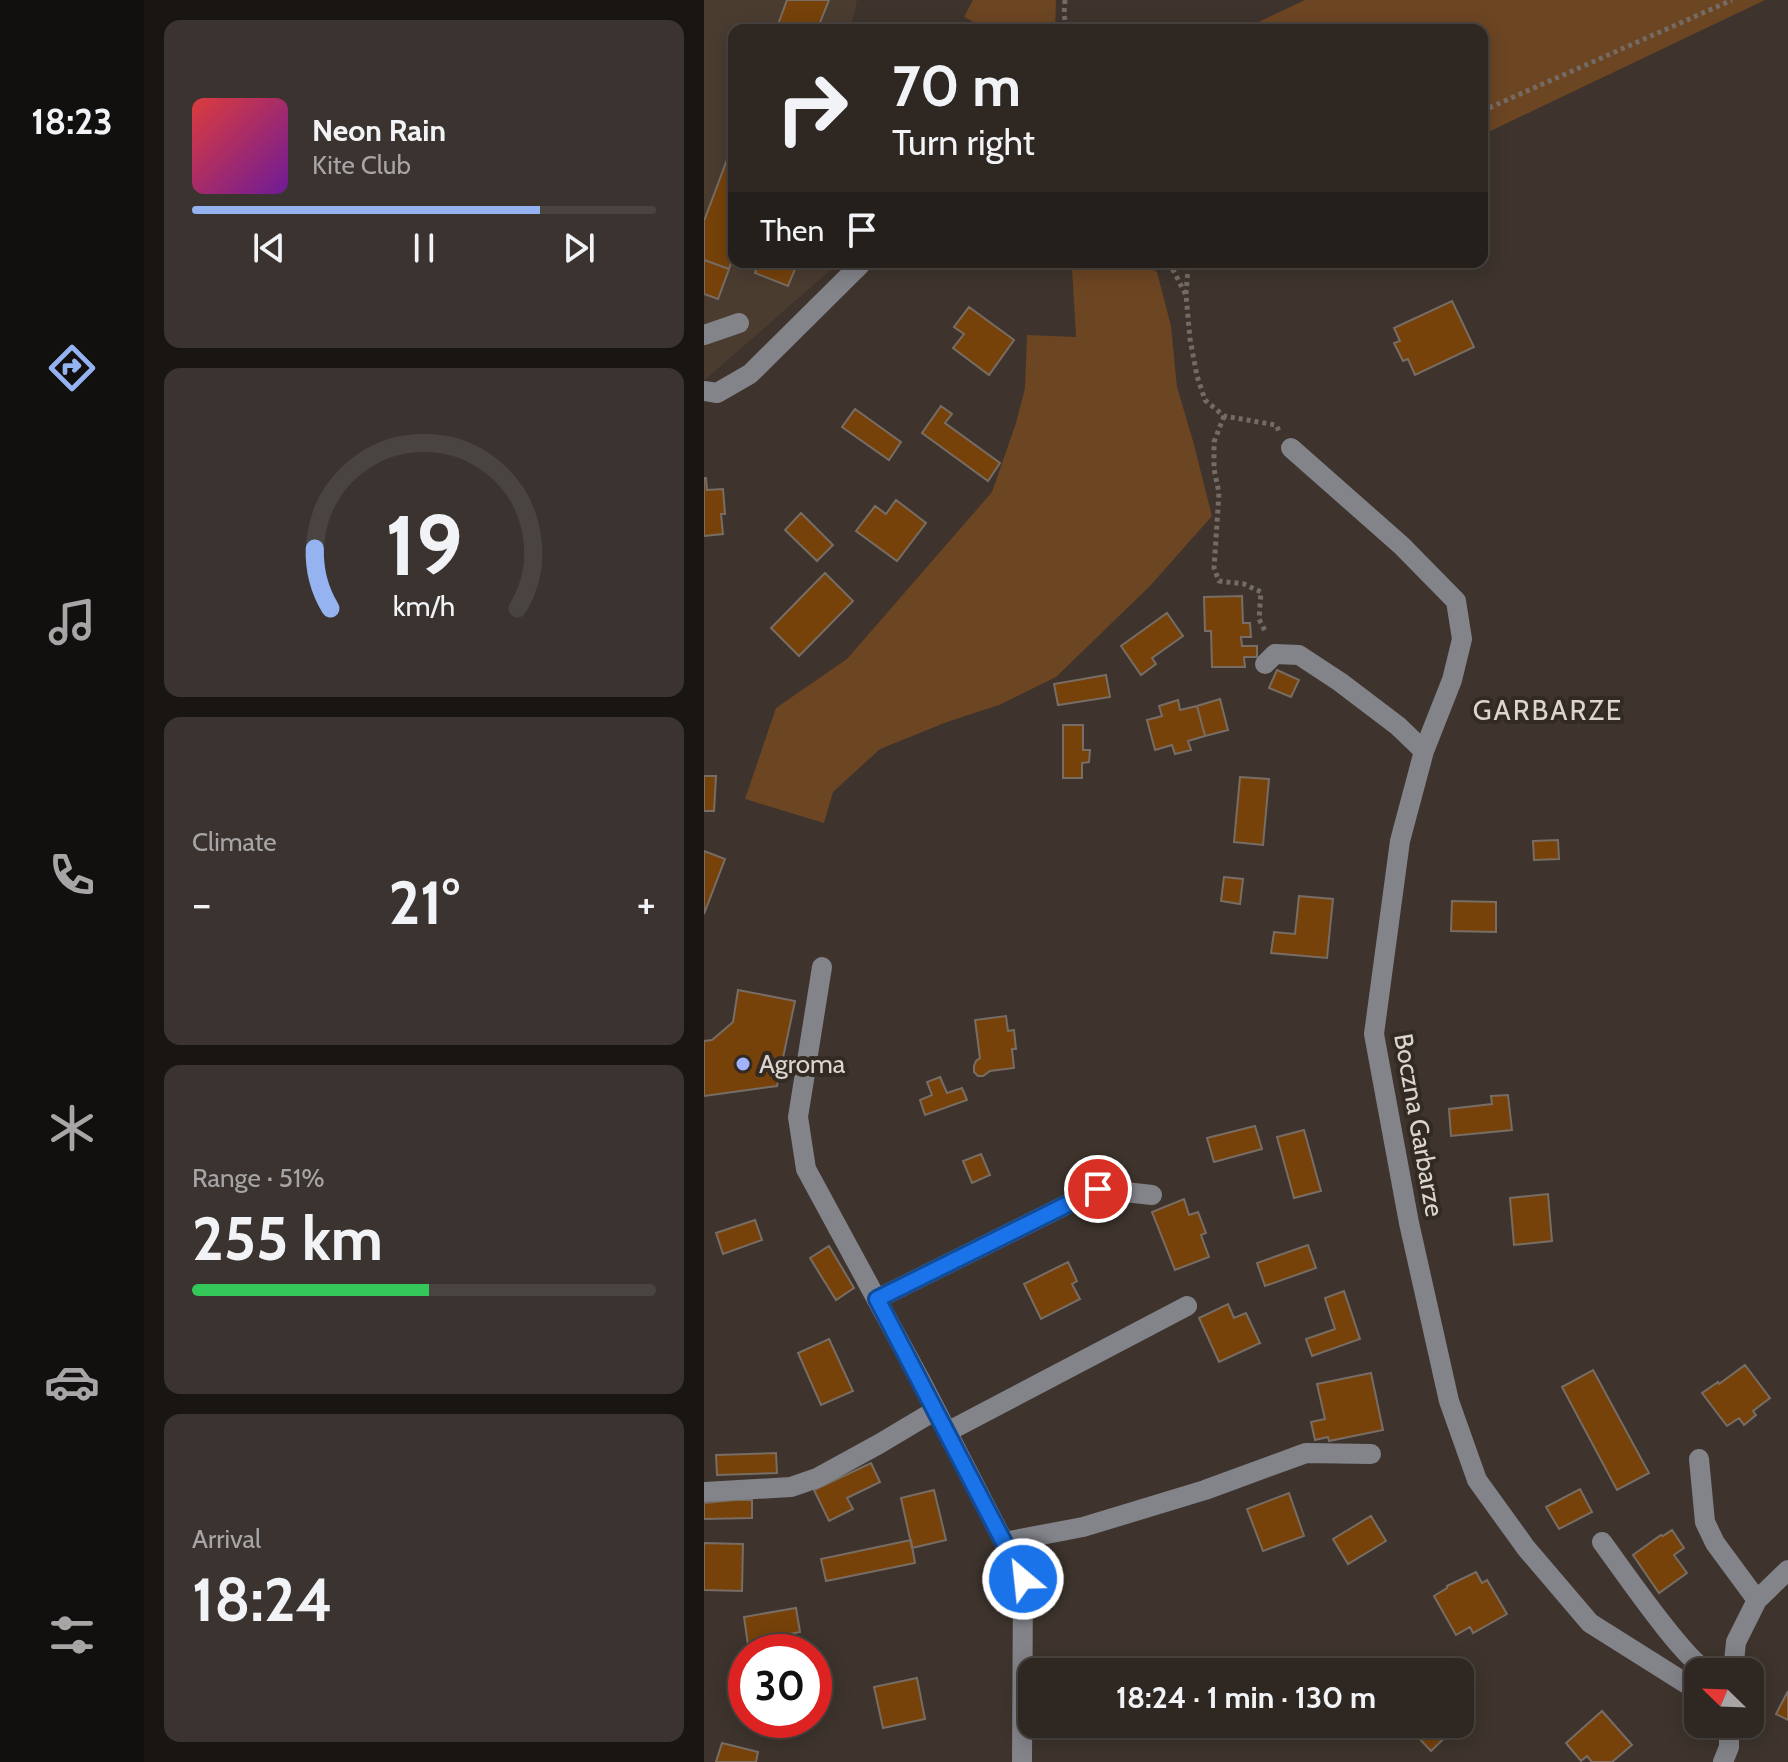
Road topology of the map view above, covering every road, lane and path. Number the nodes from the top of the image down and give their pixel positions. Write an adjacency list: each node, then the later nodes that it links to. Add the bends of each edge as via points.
1 (1065, 0): 3 (path)
2 (1732, 0): 4 (path)
3 (1066, 24)
4 (1488, 108)
5 (857, 268): 11 (street, via 750,374 717,393)
6 (1172, 268): 8 (path)
7 (1188, 268): 8 (path)
8 (1186, 295): 12 (path, via 1197,376 1205,400)
9 (739, 323): 10 (street)
10 (704, 335)
11 (704, 391)
12 (1224, 416): 13 (path, via 1276,425); 14 (path, via 1214,442 1219,493 1214,568 1219,581 1261,592 1259,619 1270,640)
13 (1291, 448): 16 (street, Boczna Garbarze, via 1456,601 1462,639)
14 (1299, 655): 15 (street, via 1275,654); 16 (street)
15 (1265, 664)
16 (1424, 751): 32 (street, Boczna Garbarze, via 1400,841 1374,1034 1449,1401 1477,1480 1526,1548 1590,1623)
17 (822, 967): 19 (street, via 798,1117 806,1169)
18 (1152, 1195): 19 (street, via 1098,1189)
19 (877, 1299): 21 (street)
20 (1187, 1306): 22 (street)
21 (936, 1410): 22 (street); 25 (street, via 817,1478 791,1487)
22 (947, 1432): 26 (street)
23 (1371, 1454): 26 (street, via 1306,1453 1083,1527)
24 (1699, 1459): 29 (street, via 1705,1522)
25 (704, 1492)
26 (1004, 1542): 34 (street, via 1023,1579)
27 (1602, 1542): 30 (street)
28 (1788, 1570): 29 (street)
29 (1757, 1600): 31 (street, via 1736,1642)
30 (1691, 1658)
31 (1734, 1658)
32 (1684, 1682)
33 (1729, 1738): 35 (street)
34 (1022, 1762)
35 (1723, 1762)

